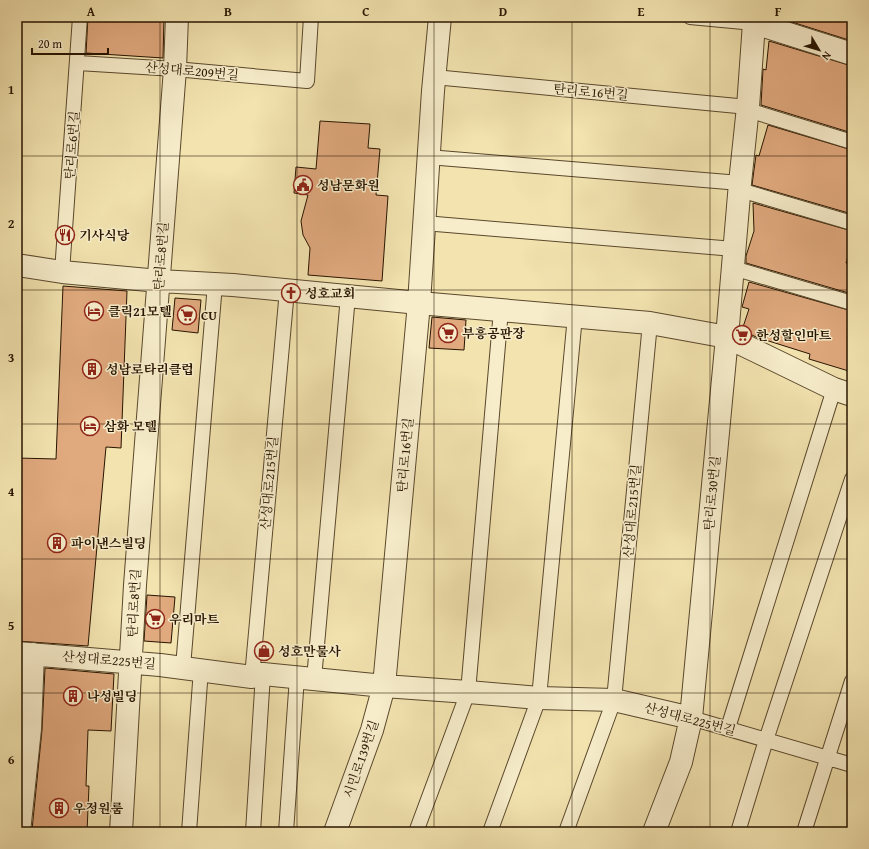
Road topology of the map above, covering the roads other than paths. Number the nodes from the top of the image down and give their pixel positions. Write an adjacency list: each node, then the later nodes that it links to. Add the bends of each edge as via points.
1 (80, 17): 8 (lane, 탄리로6번길)
2 (177, 17): 9 (street, 탄리로8번길)
3 (311, 17): 9 (lane, 산성대로209번길, via 307,81)
4 (440, 17): 10 (street, 탄리로16번길)
5 (690, 17): 6 (lane)
6 (754, 20): 7 (street); 11 (street, 탄리로30번길)
7 (852, 54)
8 (78, 63): 9 (lane, 산성대로209번길); 19 (lane, 탄리로6번길)
9 (176, 69): 20 (street, 탄리로8번길)
10 (434, 77): 11 (lane, 탄리로16번길); 13 (street, 탄리로16번길)
11 (748, 109): 12 (lane); 14 (street, 탄리로30번길)
12 (852, 142)
13 (428, 156): 14 (lane); 15 (street, 탄리로16번길)
14 (740, 187): 16 (lane); 17 (street, 탄리로30번길)
15 (424, 223): 17 (lane); 24 (street, 탄리로16번길)
16 (852, 223)
17 (734, 258): 25 (lane); 29 (street, 탄리로30번길)
18 (17, 265): 19 (street)
19 (62, 272): 20 (street)
20 (159, 281): 21 (street); 33 (street, 탄리로8번길)
21 (214, 284): 22 (street); 34 (lane)
22 (287, 290): 23 (street); 35 (lane, 산성대로215번길)
23 (348, 296): 24 (street); 36 (lane)
24 (419, 303): 26 (street); 38 (street, 탄리로16번길)
25 (852, 303)
26 (501, 310): 27 (street); 39 (lane)
27 (575, 316): 28 (street); 40 (lane)
28 (650, 323): 29 (street); 41 (lane, 산성대로215번길)
29 (727, 337): 30 (street); 42 (street, 탄리로30번길)
30 (843, 392): 43 (lane)
31 (852, 479): 44 (lane)
32 (25, 653): 33 (street, 산성대로225번길); 47 (street, via 30,730)
33 (131, 662): 34 (street, 산성대로225번길); 48 (street, 탄리로8번길)
34 (192, 668): 35 (street, 산성대로225번길); 49 (lane)
35 (258, 676): 36 (street, 산성대로225번길); 50 (lane)
36 (306, 678): 38 (street, 산성대로225번길); 51 (lane)
37 (852, 682): 45 (lane)
38 (384, 686): 39 (street, 산성대로225번길); 52 (street, 시민로139번길, via 372,730)
39 (468, 692): 40 (street, 산성대로225번길); 53 (lane)
40 (538, 698): 41 (street, 산성대로225번길); 54 (lane)
41 (614, 700): 42 (street, 산성대로225번길); 55 (lane)
42 (691, 718): 43 (lane, 산성대로225번길); 56 (street, 탄리로30번길, via 681,762)
43 (728, 728): 44 (lane, 산성대로225번길)
44 (766, 740): 45 (lane, 산성대로225번길); 57 (lane)
45 (828, 758): 46 (lane, 산성대로225번길); 58 (lane)
46 (852, 765)
47 (19, 832)
48 (121, 832)
49 (189, 832)
50 (253, 832)
51 (286, 832)
52 (335, 832)
53 (416, 832)
54 (490, 832)
55 (566, 832)
56 (654, 832)
57 (738, 832)
58 (804, 832)

